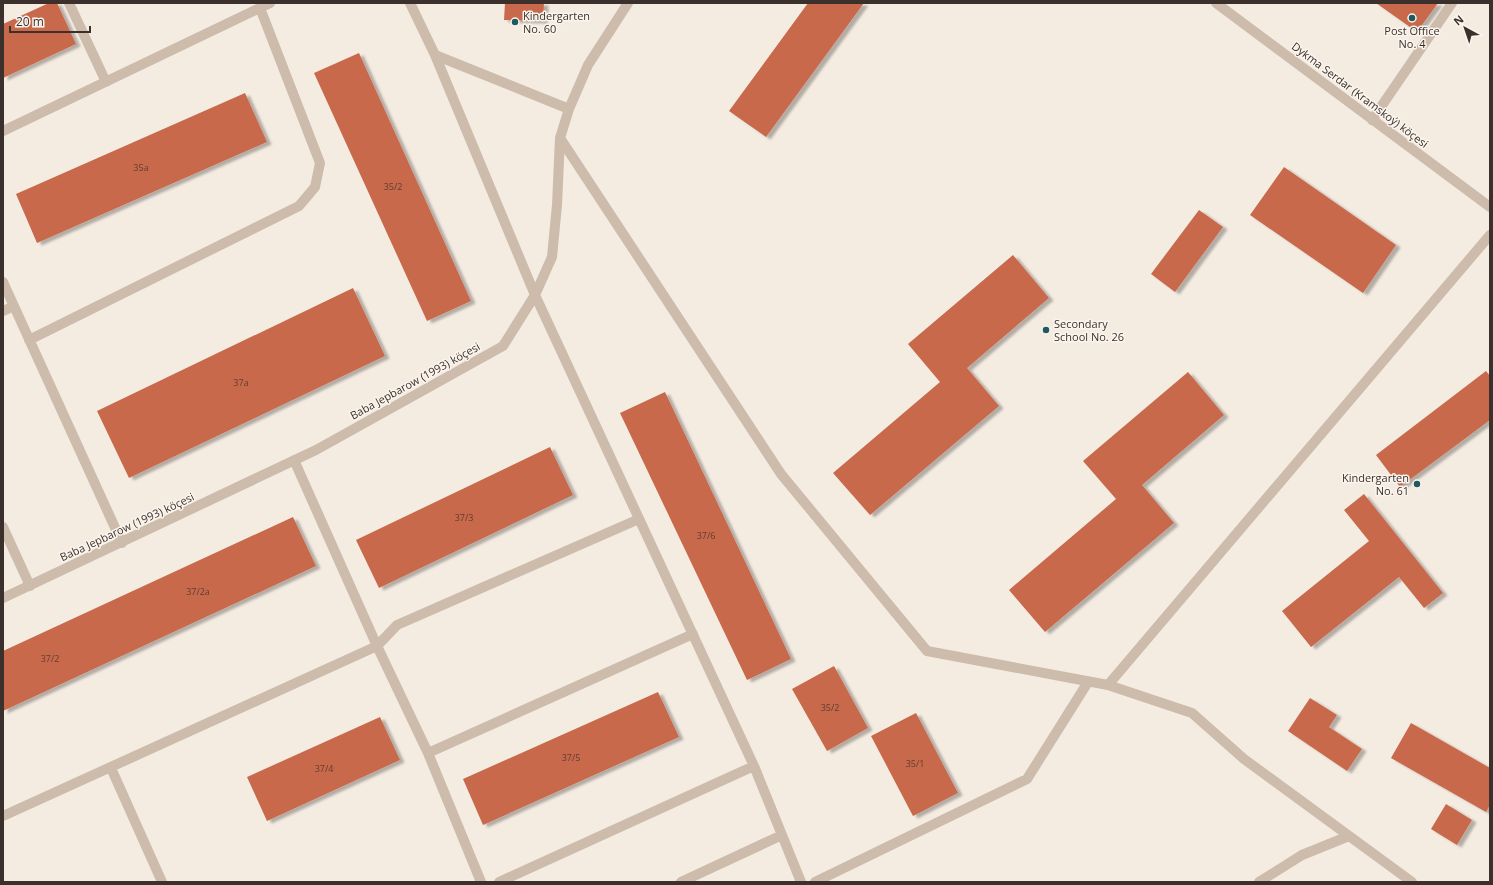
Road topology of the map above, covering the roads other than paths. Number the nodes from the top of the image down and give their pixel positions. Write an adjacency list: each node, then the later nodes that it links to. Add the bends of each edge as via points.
1 (69, 3): 9 (street)
2 (270, 3): 7 (street)
3 (410, 3): 8 (street)
4 (628, 3): 10 (street, Baba Jepbarow (1993) köçesi, via 588,65)
5 (1216, 3): 11 (street, Dykma Serdar (Kramskoý) köçesi)
6 (1452, 3): 11 (street)
7 (260, 8): 9 (street); 20 (street, via 320,163 315,187 299,206)
8 (435, 55): 10 (street); 17 (street)
9 (106, 82): 12 (street)
10 (568, 109): 13 (street, Baba Jepbarow (1993) köçesi)
11 (1372, 120): 14 (street, Dykma Serdar (Kramskoý) köçesi)
12 (3, 131)
13 (560, 138): 17 (street, Baba Jepbarow (1993) köçesi, via 552,257); 29 (street, via 781,474 927,651)
14 (1490, 207)
15 (1490, 235): 30 (street)
16 (3, 282): 18 (street)
17 (535, 295): 21 (street, Baba Jepbarow (1993) köçesi, via 503,346); 22 (street)
18 (14, 306): 19 (street); 20 (street)
19 (3, 311)
20 (29, 340): 24 (street)
21 (294, 460): 24 (street, Baba Jepbarow (1993) köçesi); 28 (street)
22 (639, 519): 27 (street); 28 (street, via 397,625)
23 (3, 527): 25 (street)
24 (122, 543): 25 (street, Baba Jepbarow (1993) köçesi)
25 (30, 586): 26 (street, Baba Jepbarow (1993) köçesi)
26 (3, 598)
27 (693, 634): 31 (street); 32 (street)
28 (376, 646): 31 (street); 33 (street)
29 (1088, 682): 30 (street); 42 (street, via 1027,779)
30 (1108, 685): 36 (street, via 1192,713 1244,759)
31 (428, 753): 38 (street)
32 (754, 766): 35 (street); 39 (street)
33 (111, 768): 34 (street); 37 (street)
34 (3, 816)
35 (782, 835): 40 (street); 41 (street)
36 (1349, 836): 43 (street, via 1302,855); 44 (street)
37 (162, 882)
38 (481, 882)
39 (499, 882)
40 (681, 882)
41 (801, 882)
42 (815, 882)
43 (1259, 882)
44 (1412, 882)

